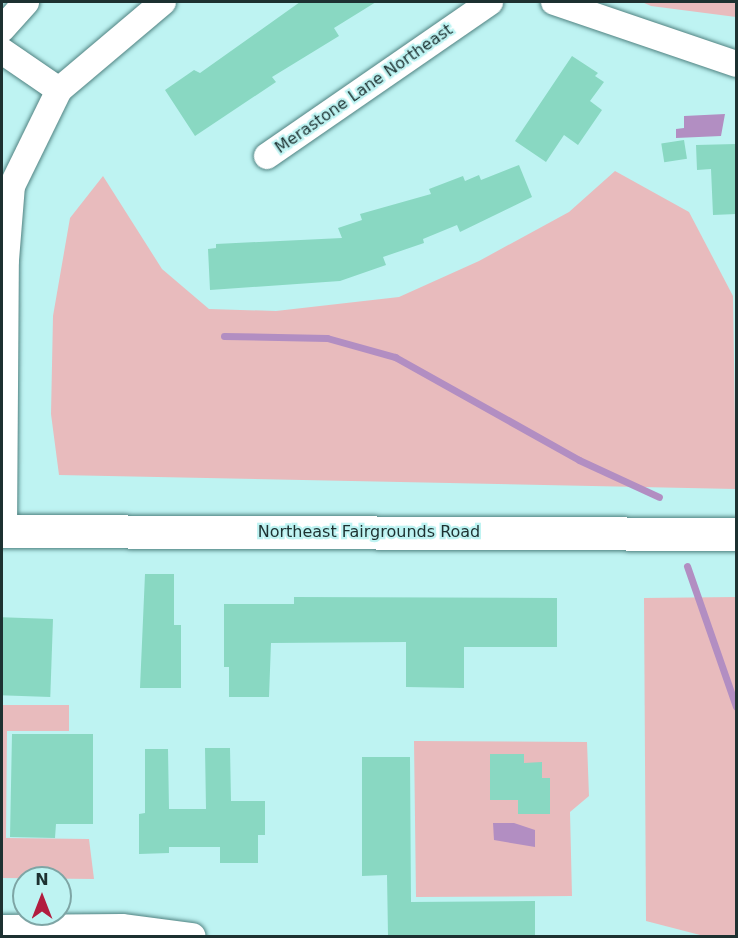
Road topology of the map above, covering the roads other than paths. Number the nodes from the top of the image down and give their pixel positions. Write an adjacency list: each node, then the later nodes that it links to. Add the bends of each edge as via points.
1 (26, 2): 5 (street)
2 (163, 2): 8 (street)
3 (490, 2): 9 (street, Merastone Lane Northeast)
4 (554, 2): 7 (street)
5 (2, 29)
6 (2, 51): 8 (street)
7 (736, 64)
8 (59, 90): 10 (street, via 12,186 6,260)
9 (267, 156)
10 (3, 531): 11 (main road, Northeast Fairgrounds Road)
11 (736, 534)
12 (2, 928): 13 (street, via 122,927)
13 (192, 936)

